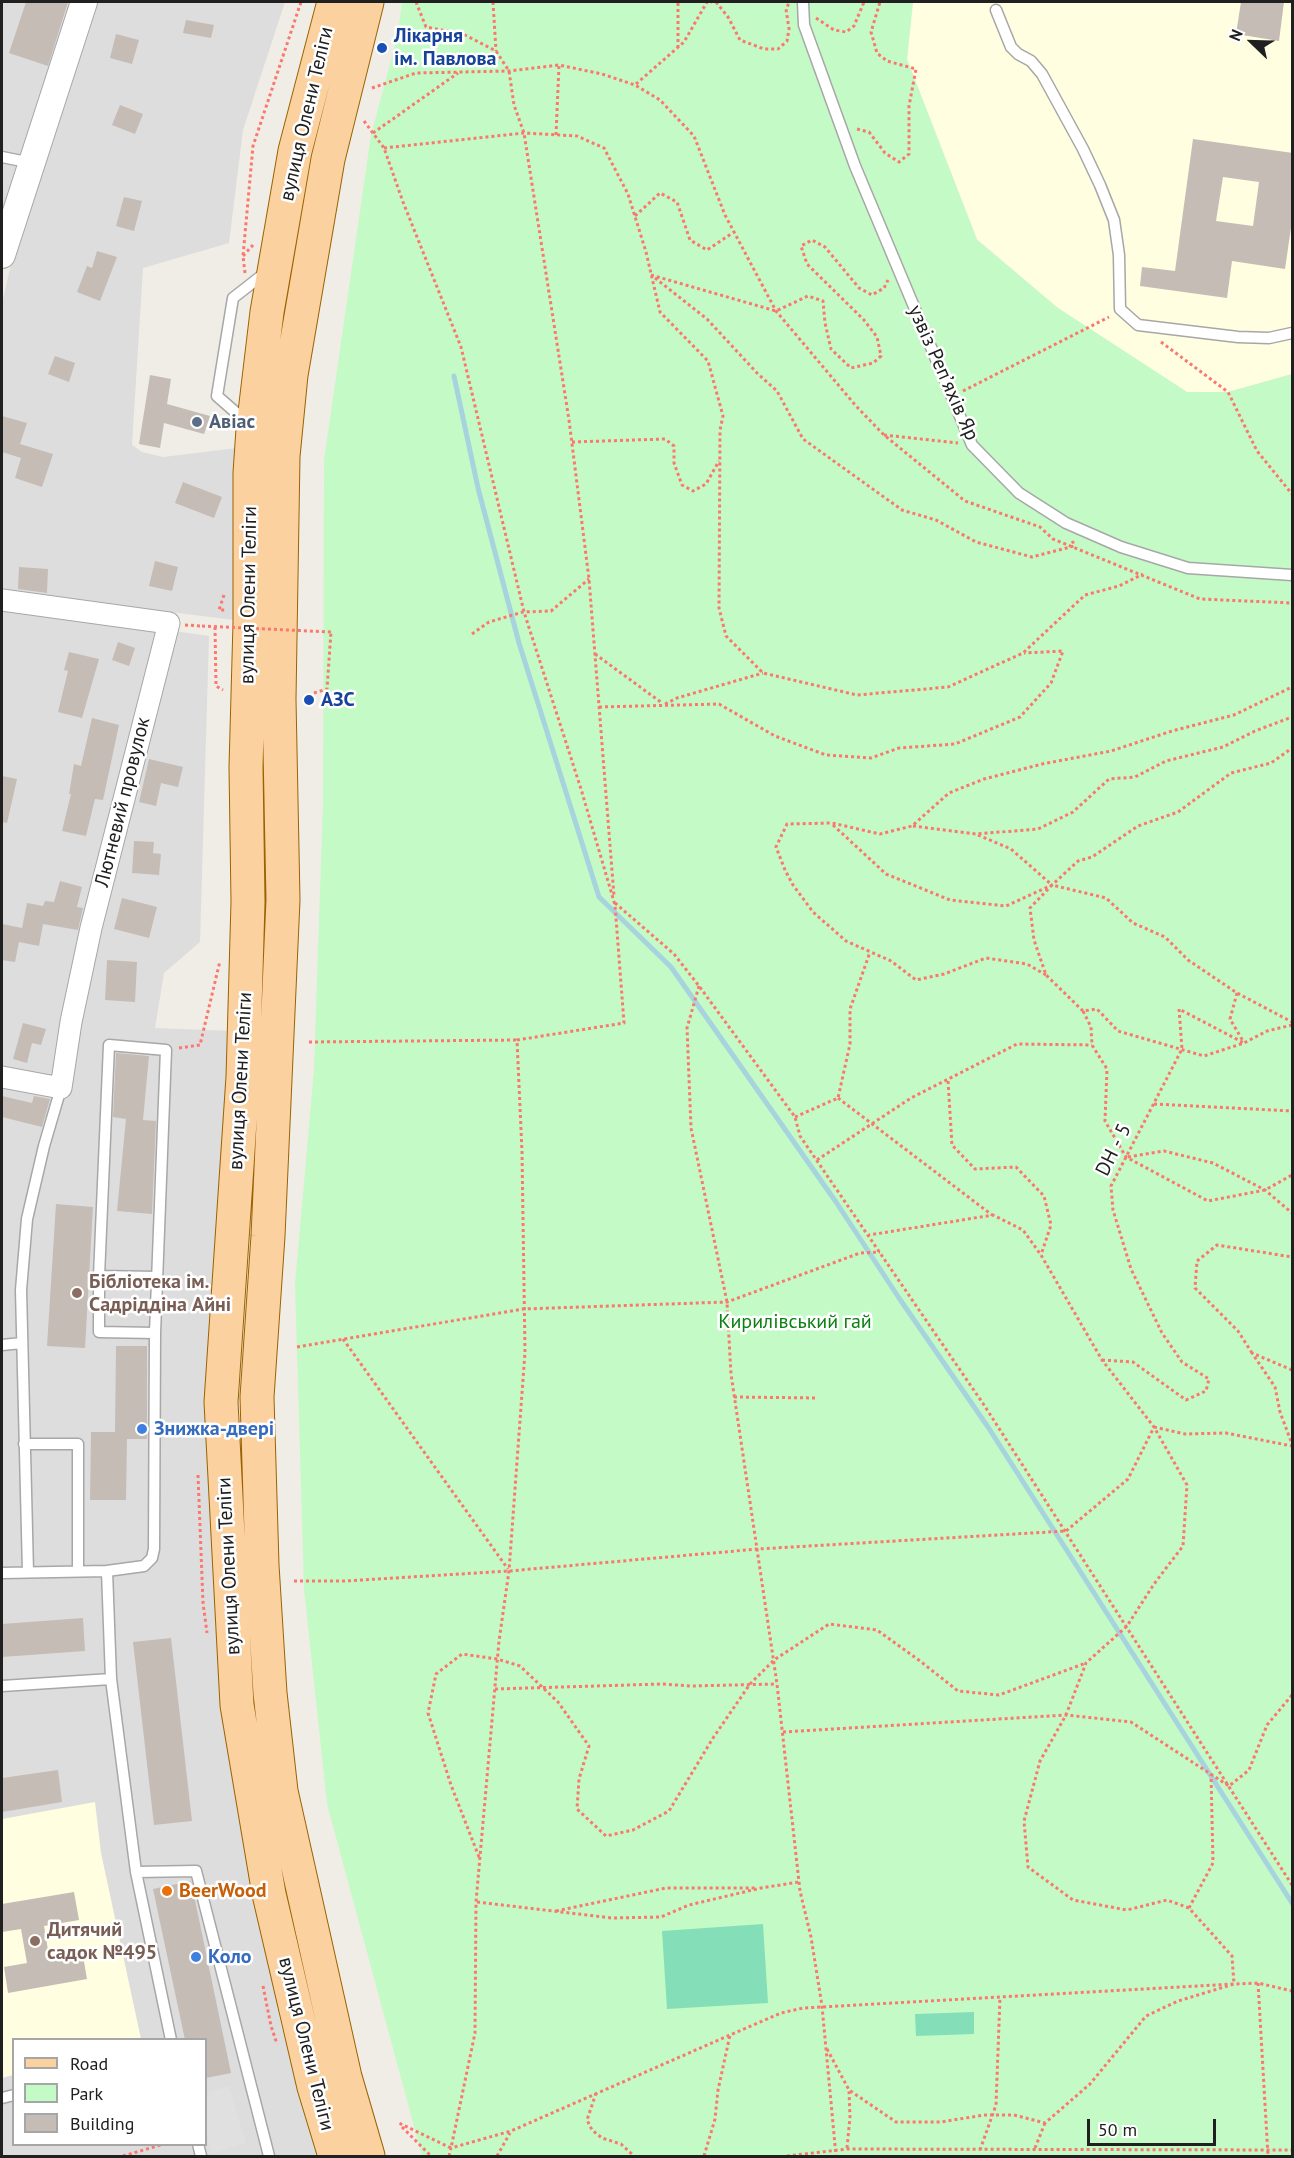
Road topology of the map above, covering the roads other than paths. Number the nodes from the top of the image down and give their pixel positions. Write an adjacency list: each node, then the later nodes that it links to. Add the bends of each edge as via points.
1 (84, 2): 7 (street)
2 (334, 2): 29 (main road, вулиця Олени Теліги, via 296,151 274,265 253,429 243,1077 221,1402 237,1705 269,1894 314,2086)
3 (370, 3): 30 (main road, вулиця Олени Теліги, via 326,170 292,364 284,456 279,699 283,900 257,1397 269,1681 281,1791 345,2077)
4 (803, 4): 10 (lane, узвіз Репʼяхів Яр, via 804,26 855,166 972,445 1019,493 1066,523 1121,547 1188,568)
5 (996, 10): 9 (lane, via 1011,47 1042,74 1100,185 1114,220 1120,309 1138,325 1238,337 1269,338)
6 (2, 157): 7 (lane)
7 (32, 163): 8 (street)
8 (2, 255)
9 (1293, 333)
10 (1293, 574)
11 (2, 600): 13 (street, Лютневий провулок, via 168,623 91,927)
12 (2, 1077): 13 (street)
13 (61, 1088): 17 (lane, via 27,1218 21,1290)
14 (99, 1276): 15 (lane); 15 (lane, via 109,1045 166,1050); 16 (lane, via 99,1332)
15 (157, 1277): 16 (lane)
16 (155, 1333): 21 (lane, via 152,1558 144,1566)
17 (22, 1343): 18 (lane); 19 (lane)
18 (2, 1344)
19 (24, 1444): 20 (lane, via 78,1444); 22 (lane)
20 (78, 1571): 21 (lane); 22 (lane)
21 (107, 1571): 24 (lane)
22 (28, 1572): 23 (lane)
23 (2, 1573)
24 (111, 1679): 25 (lane); 26 (lane)
25 (2, 1686)
26 (136, 1872): 27 (lane); 28 (lane, via 196,1871)
27 (171, 2038)
28 (269, 2157)
29 (335, 2157)
30 (368, 2157)

